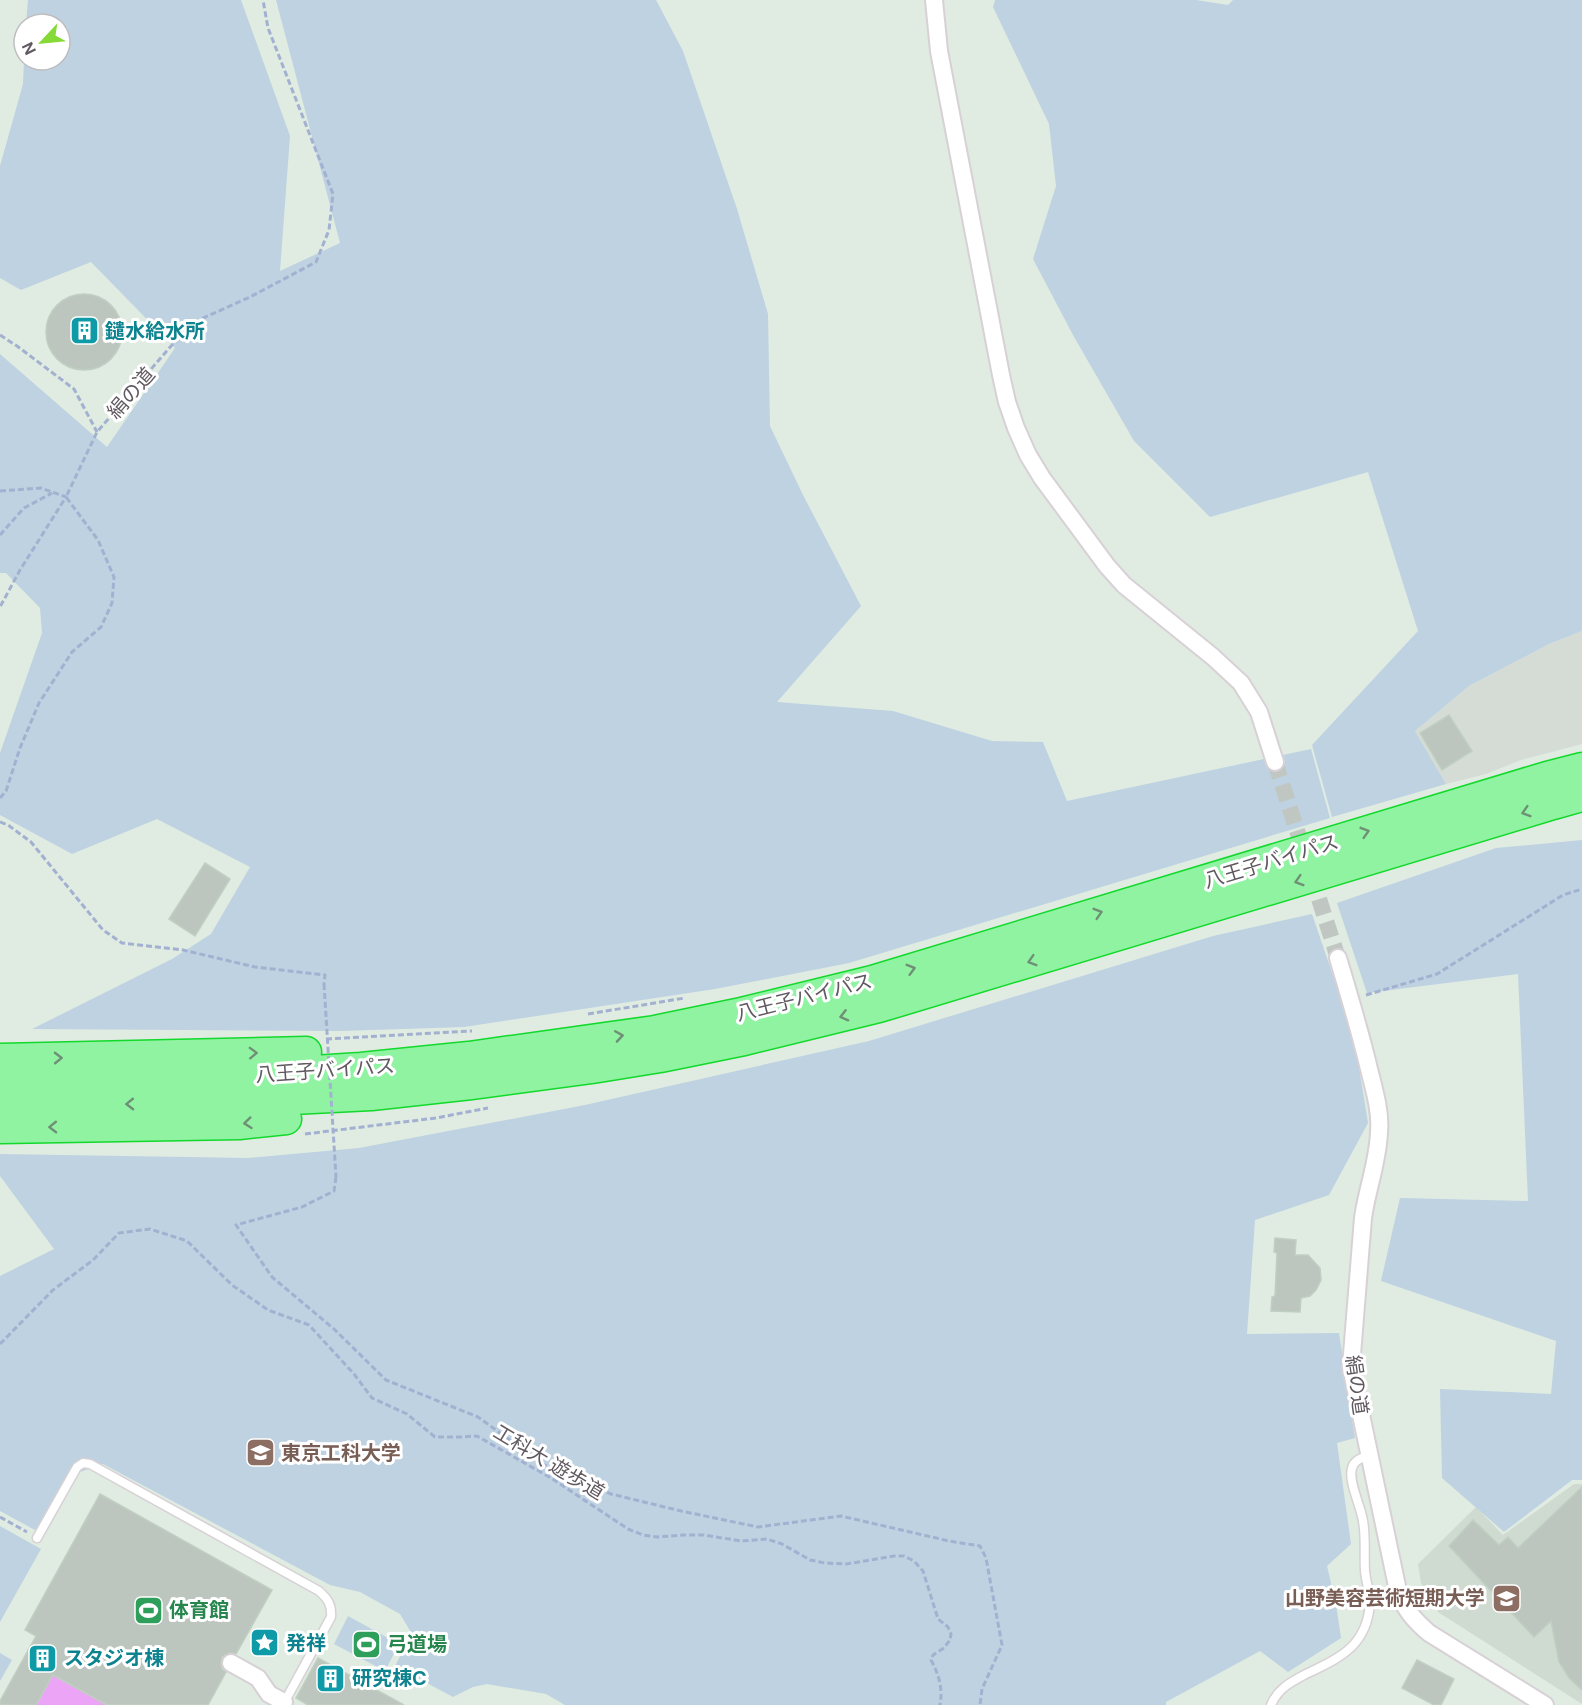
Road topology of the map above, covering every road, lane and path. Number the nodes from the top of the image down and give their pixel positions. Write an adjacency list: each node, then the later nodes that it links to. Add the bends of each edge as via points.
1 (263, 0): 4 (path, 絹の道, via 268,28 333,194 329,230 316,262 201,320 171,346)
2 (934, 0): 10 (street, via 939,51 1001,375 1007,402 1028,454 1057,499 1124,585 1241,683 1259,712)
3 (0, 335): 4 (path, via 74,389)
4 (97, 432): 7 (path, 絹の道)
5 (0, 491): 6 (path)
6 (54, 492): 7 (path); 8 (path, via 24,508)
7 (66, 497): 9 (path, 絹の道); 13 (path, via 98,540 114,577 112,603 101,627 72,652 39,703)
8 (0, 536)
9 (0, 608)
10 (1275, 762)
11 (1582, 768): 19 (highway, 八王子バイパス, one-way to 11, via 655,1030 872,981)
12 (1582, 796): 24 (highway, 八王子バイパス, one-way to 24, via 857,1012 660,1057)
13 (0, 798)
14 (0, 822): 35 (path, bridge, via 31,842 103,930 122,943 325,975 334,1191 303,1207 236,1224 272,1276 386,1380 478,1417 544,1465 611,1494 758,1527 841,1516 980,1546 988,1565 1002,1645 982,1689)
15 (1582, 889): 18 (path, via 1563,895 1437,974)
16 (1338, 958): 18 (street, 絹の道)
17 (689, 998): 19 (path)
18 (1350, 1000): 28 (street, 絹の道, via 1372,1080 1380,1130 1363,1218 1351,1367)
19 (583, 1029): 22 (highway, one-way to 19, via 366,1050); 23 (highway, 八王子バイパス, via 416,1064 233,1076)
20 (480, 1030): 21 (path)
21 (318, 1039)
22 (0, 1059)
23 (0, 1080)
24 (471, 1084): 25 (highway, 八王子バイパス, one-way to 25, via 303,1100); 26 (highway, one-way to 26, via 377,1106 239,1124)
25 (0, 1107)
26 (0, 1128)
27 (0, 1344): 34 (path, 工科大 遊歩道, via 53,1290 93,1260 119,1233 150,1229 187,1241 232,1285 268,1310 309,1325 372,1398 407,1414 435,1437 477,1436 551,1478 628,1529 657,1537 767,1539 825,1563 846,1564 894,1556 915,1561 923,1570 938,1619 951,1634 931,1660 942,1694)
28 (1369, 1455): 36 (lane, via 1352,1466 1364,1522 1370,1601 1366,1625 1356,1644 1285,1685); 37 (street, 絹の道, via 1403,1605 1430,1633)
29 (0, 1517): 30 (path)
30 (37, 1538): 33 (lane, via 77,1467 90,1464 319,1591 332,1608 331,1617)
31 (231, 1663): 32 (street, via 258,1678)
32 (266, 1699): 33 (street)
33 (286, 1704)
34 (940, 1705)
35 (980, 1705)
36 (1271, 1705)
37 (1545, 1705)

